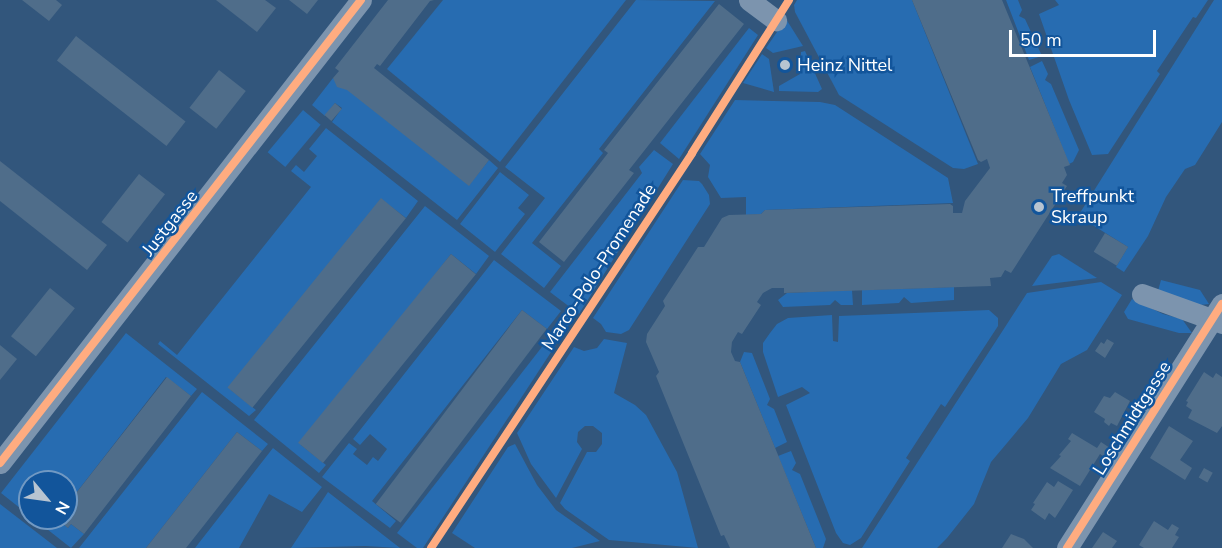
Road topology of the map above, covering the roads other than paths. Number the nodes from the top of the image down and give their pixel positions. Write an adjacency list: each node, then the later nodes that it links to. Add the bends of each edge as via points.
1 (361, 0): 6 (street, Justgasse)
2 (749, 0): 3 (street)
3 (776, 20)
4 (1142, 294): 5 (street)
5 (1218, 316): 7 (street, Loschmidtgasse)
6 (0, 463)
7 (1067, 548)

